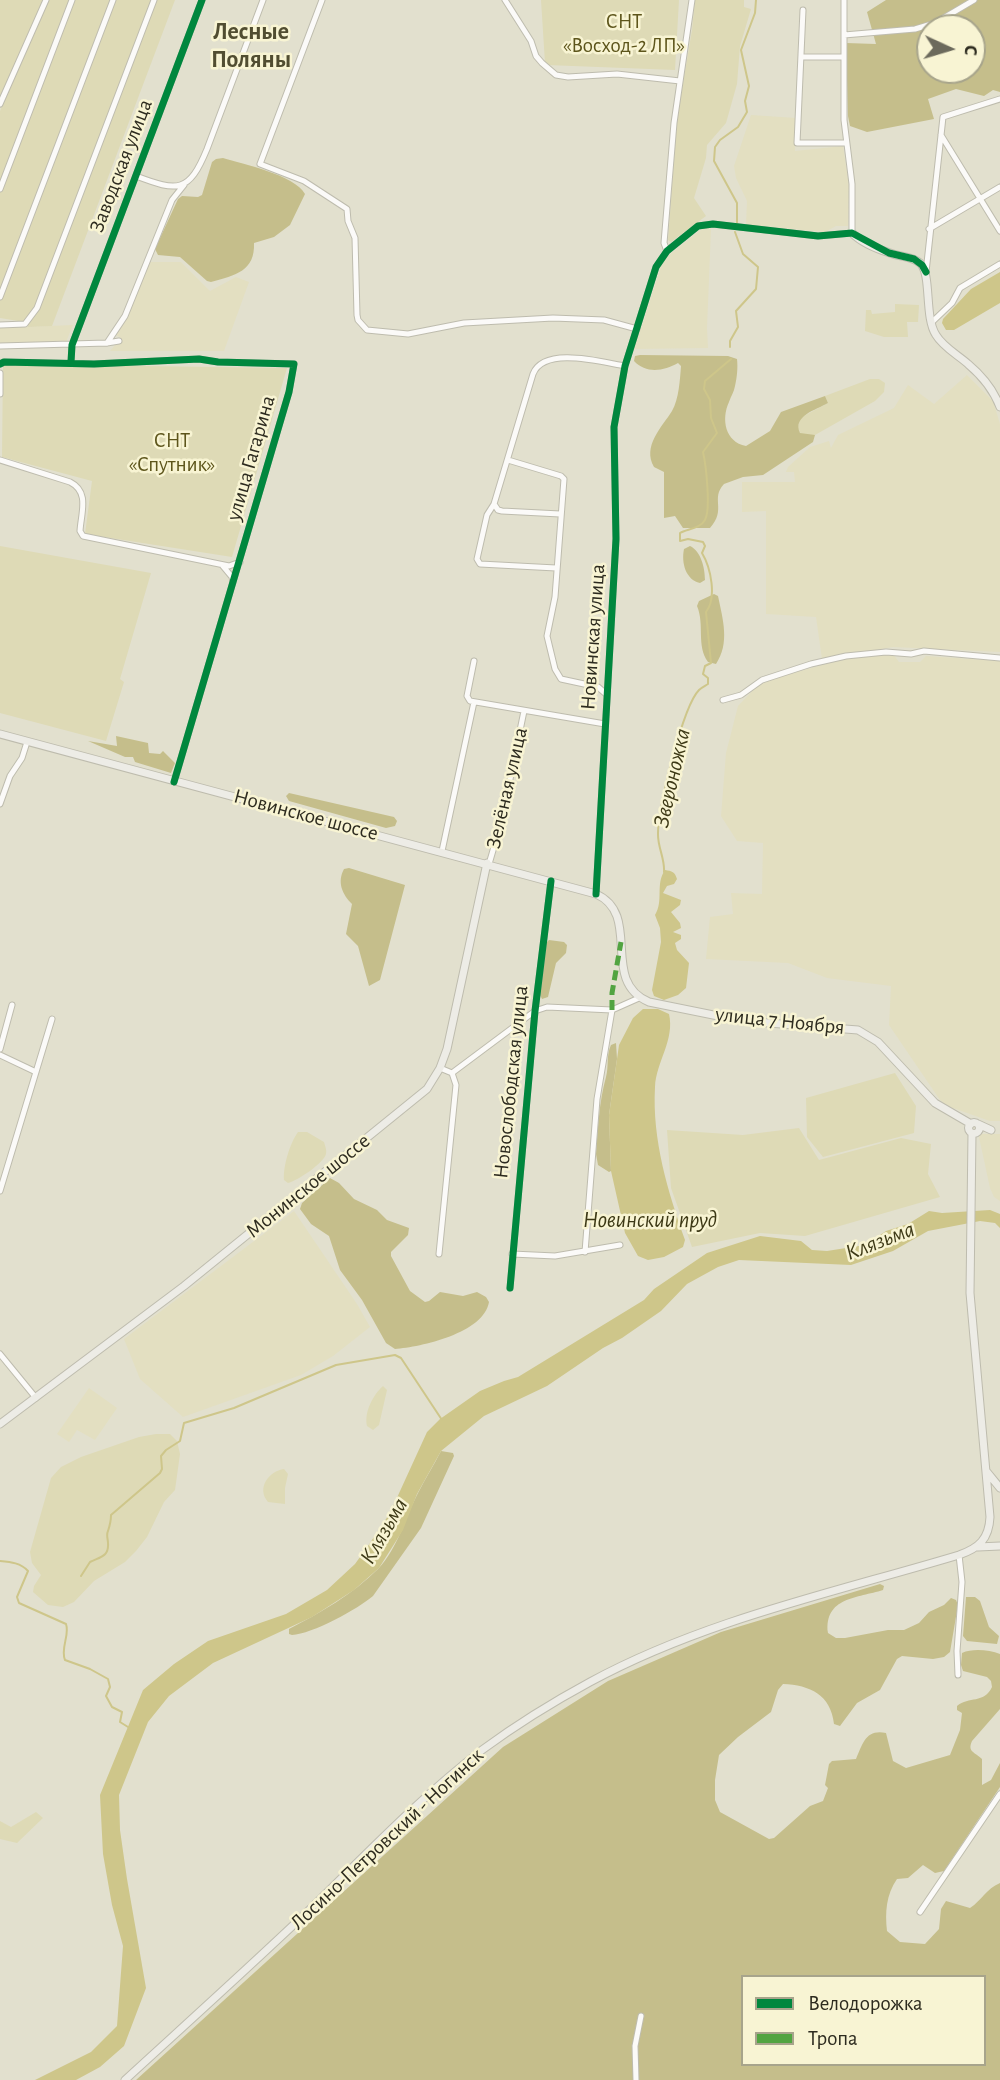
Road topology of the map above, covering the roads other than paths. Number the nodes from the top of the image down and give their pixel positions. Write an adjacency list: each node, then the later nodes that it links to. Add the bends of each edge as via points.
1 (46, 0): 18 (street)
2 (72, 0): 24 (street)
3 (113, 0): 32 (street)
4 (154, 0): 34 (street, via 37,308 25,324)
5 (202, 0): 21 (street, Заводская улица)
6 (263, 0): 22 (street, via 208,149)
7 (322, 0): 35 (street, via 260,164 304,181 347,209 355,238 356,306 361,325 367,330 408,334 464,323 553,318 604,320)
8 (505, 0): 16 (street, via 536,56 555,75)
9 (692, 0): 16 (street)
10 (844, 0): 13 (street)
11 (974, 0): 13 (street, via 915,29)
12 (803, 10): 14 (street)
13 (844, 35): 15 (street)
14 (801, 57): 15 (street); 20 (street, via 797,143)
15 (844, 57): 20 (street)
16 (680, 80): 29 (street, via 664,243)
17 (1000, 99): 19 (street, via 943,117)
18 (0, 104)
19 (941, 135): 25 (street); 26 (street)
20 (846, 143): 28 (street)
21 (136, 176): 22 (street, via 166,187); 38 (street, Заводская улица)
22 (186, 183): 37 (street, via 172,200 125,316)
23 (1000, 187): 25 (street)
24 (0, 189)
25 (980, 199): 26 (street); 27 (street)
26 (929, 229): 31 (street)
27 (1000, 231)
28 (852, 233): 29 (street, via 818,236 705,224); 31 (main road, via 889,253 914,259)
29 (667, 251): 35 (street, Новинская улица, via 656,267)
30 (1000, 264): 33 (street, via 960,288)
31 (926, 272): 33 (main road)
32 (0, 298)
33 (931, 323): 45 (main road, via 940,341 969,365)
34 (0, 325)
35 (637, 329): 42 (street, Новинская улица)
36 (119, 341): 37 (street)
37 (107, 343): 38 (street)
38 (72, 345): 39 (street); 40 (street, Заводская улица)
39 (0, 346)
40 (71, 362): 41 (street); 50 (street, улица Гагарина, via 199,359 294,364)
41 (0, 364)
42 (625, 366): 47 (street, via 581,359 541,363 533,374); 56 (street, Новинская улица, via 613,439 616,539)
43 (0, 373): 44 (street)
44 (0, 394)
45 (999, 405)
46 (0, 460): 51 (street, via 78,487 83,496 83,536)
47 (508, 460): 48 (street); 49 (street, via 563,477)
48 (494, 504): 49 (street, via 502,511); 52 (street, via 487,516 478,562)
49 (560, 514): 52 (street)
50 (240, 562): 51 (street); 53 (street, улица Гагарина)
51 (222, 565): 53 (street)
52 (556, 568): 57 (street, via 547,636 555,668 565,681)
53 (234, 584): 65 (street, улица Гагарина)
54 (1000, 658): 59 (street, via 924,651 846,656 762,680)
55 (474, 661): 60 (street, via 467,696)
56 (607, 682): 57 (street); 58 (street, Новинская улица)
57 (598, 688): 58 (street)
58 (606, 695): 62 (street, Новинская улица)
59 (723, 701)
60 (474, 702): 61 (street); 67 (street)
61 (524, 711): 62 (street); 68 (street, Зелёная улица)
62 (605, 724): 70 (street, Новинская улица)
63 (0, 734): 64 (main road, Новинское шоссе)
64 (27, 742): 65 (main road, Новинское шоссе); 66 (street)
65 (174, 782): 67 (main road, Новинское шоссе)
66 (0, 804)
67 (442, 851): 68 (main road, Новинское шоссе)
68 (488, 864): 69 (main road, Новинское шоссе); 78 (main road, Монинское шоссе)
69 (551, 881): 70 (main road, Новинское шоссе); 74 (street, Новослободская улица)
70 (596, 894): 71 (main road, Новинское шоссе, via 609,903 617,919 626,984)
71 (639, 998): 73 (street); 81 (main road, улица 7 Ноября, via 749,1022 865,1032 935,1103)
72 (12, 1005): 76 (street)
73 (612, 1010): 74 (street, via 547,1007); 88 (street, via 597,1099)
74 (535, 1011): 80 (street); 90 (street, Новослободская улица)
75 (52, 1019): 79 (street)
76 (0, 1049)
77 (0, 1055): 79 (street)
78 (440, 1068): 80 (street); 93 (main road, Монинское шоссе, via 420,1096)
79 (36, 1073): 86 (street)
80 (452, 1073): 89 (street, via 456,1085)
81 (967, 1122): 82 (main road); 83 (main road); 85 (main road)
82 (980, 1127): 83 (main road); 85 (main road)
83 (990, 1130): 84 (main road)
84 (1000, 1130)
85 (972, 1133): 95 (main road, via 970,1293)
86 (0, 1191)
87 (620, 1245): 88 (street)
88 (585, 1252): 90 (street)
89 (439, 1254)
90 (513, 1254): 91 (street, Новослободская улица)
91 (510, 1288)
92 (0, 1354): 93 (street)
93 (36, 1398): 94 (main road, Монинское шоссе)
94 (0, 1424)
95 (987, 1472): 96 (main road); 97 (main road)
96 (1000, 1488)
97 (989, 1531): 98 (main road); 99 (main road)
98 (1000, 1546): 99 (main road)
99 (977, 1547): 100 (main road, Лосино-Петровский - Ногинск)
100 (959, 1555): 101 (street); 105 (main road, Лосино-Петровский - Ногинск, via 699,1635 608,1673 535,1715 483,1750 416,1807)
101 (958, 1675)
102 (1000, 1794): 103 (street)
103 (920, 1912)
104 (641, 2016): 106 (street, via 635,2046)
105 (125, 2080)
106 (636, 2080)

